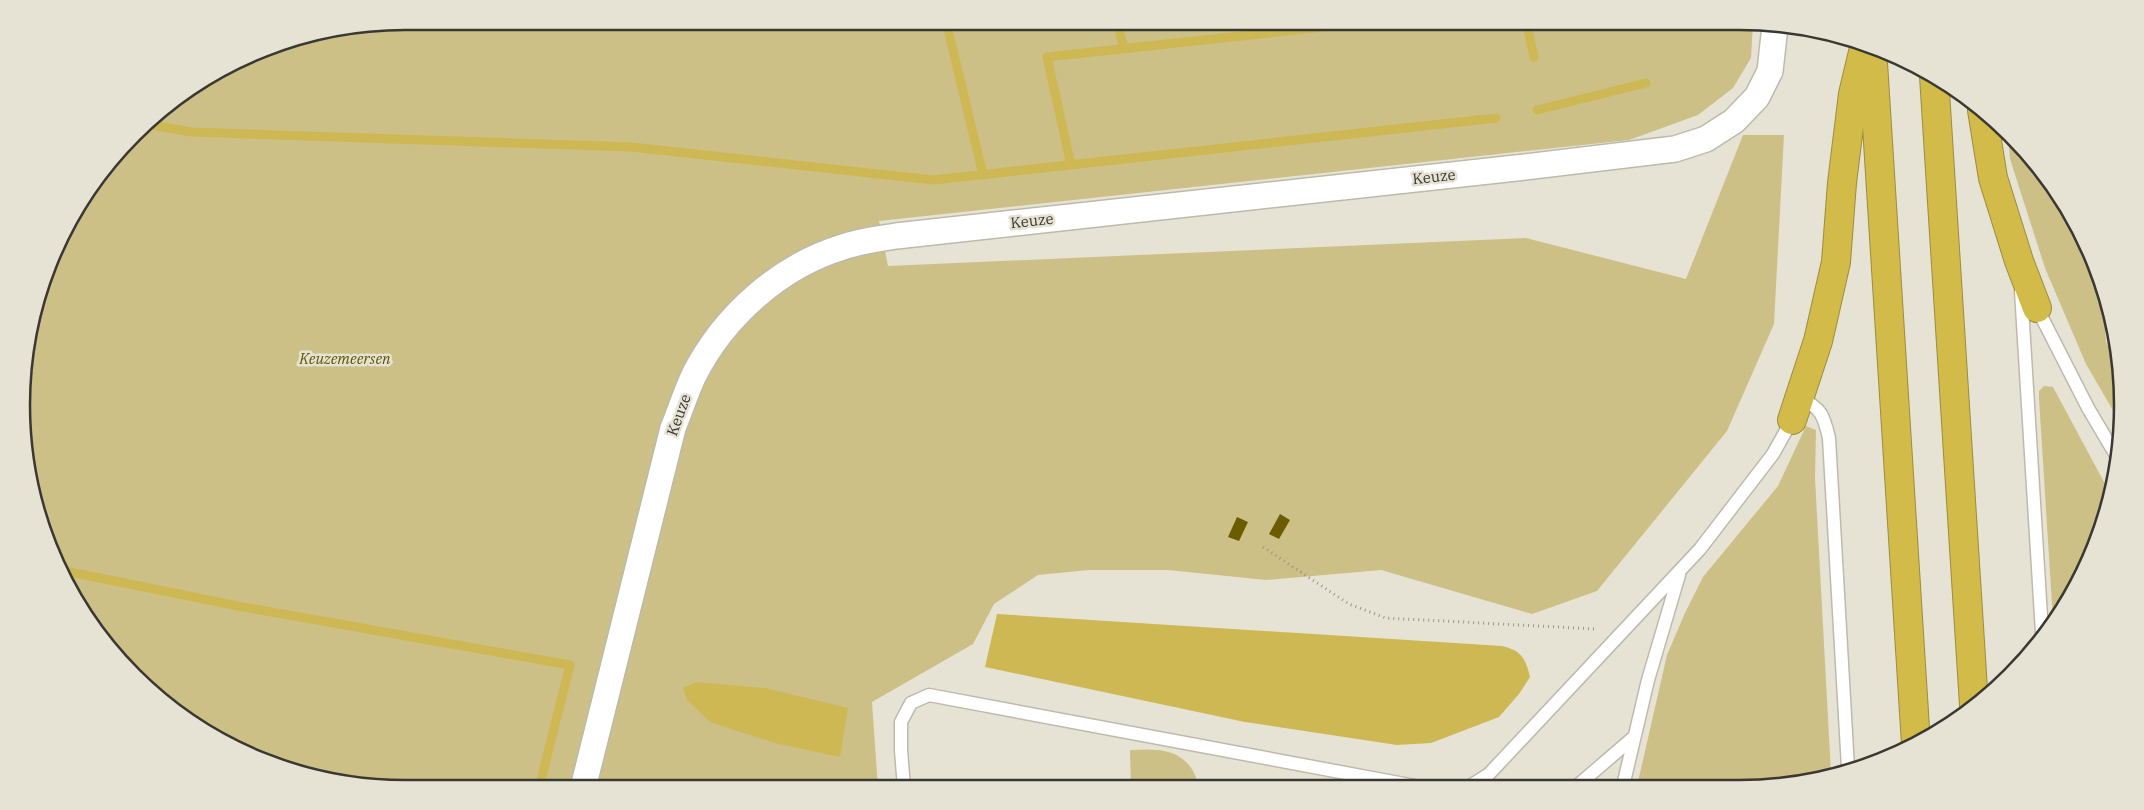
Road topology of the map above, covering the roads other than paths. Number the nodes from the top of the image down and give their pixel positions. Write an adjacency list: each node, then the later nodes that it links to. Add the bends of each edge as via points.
1 (1774, 32): 16 (street, Keuze, via 1770,71 1757,97 1734,121 1706,139 1674,149 896,236 843,247 799,266 763,290 723,329 694,375 673,428)
2 (1863, 51): 8 (highway, via 1853,94 1836,262 1818,341)
3 (1872, 55): 13 (highway)
4 (1935, 85): 12 (highway)
5 (1984, 121): 6 (highway, via 1993,178)
6 (2019, 261): 7 (highway); 11 (lane)
7 (2037, 308): 9 (lane, via 2088,408)
8 (1795, 409): 10 (lane, via 1773,454); 15 (lane, via 1812,403 1826,423 1829,438)
9 (2112, 447)
10 (1680, 573): 14 (lane); 19 (lane)
11 (2042, 626)
12 (1974, 698)
13 (1915, 736)
14 (1634, 737): 20 (lane); 21 (lane)
15 (1848, 764)
16 (585, 780)
17 (903, 780): 18 (lane, via 901,722 911,702 929,695)
18 (1383, 780)
19 (1487, 780)
20 (1584, 780)
21 (1623, 780)

